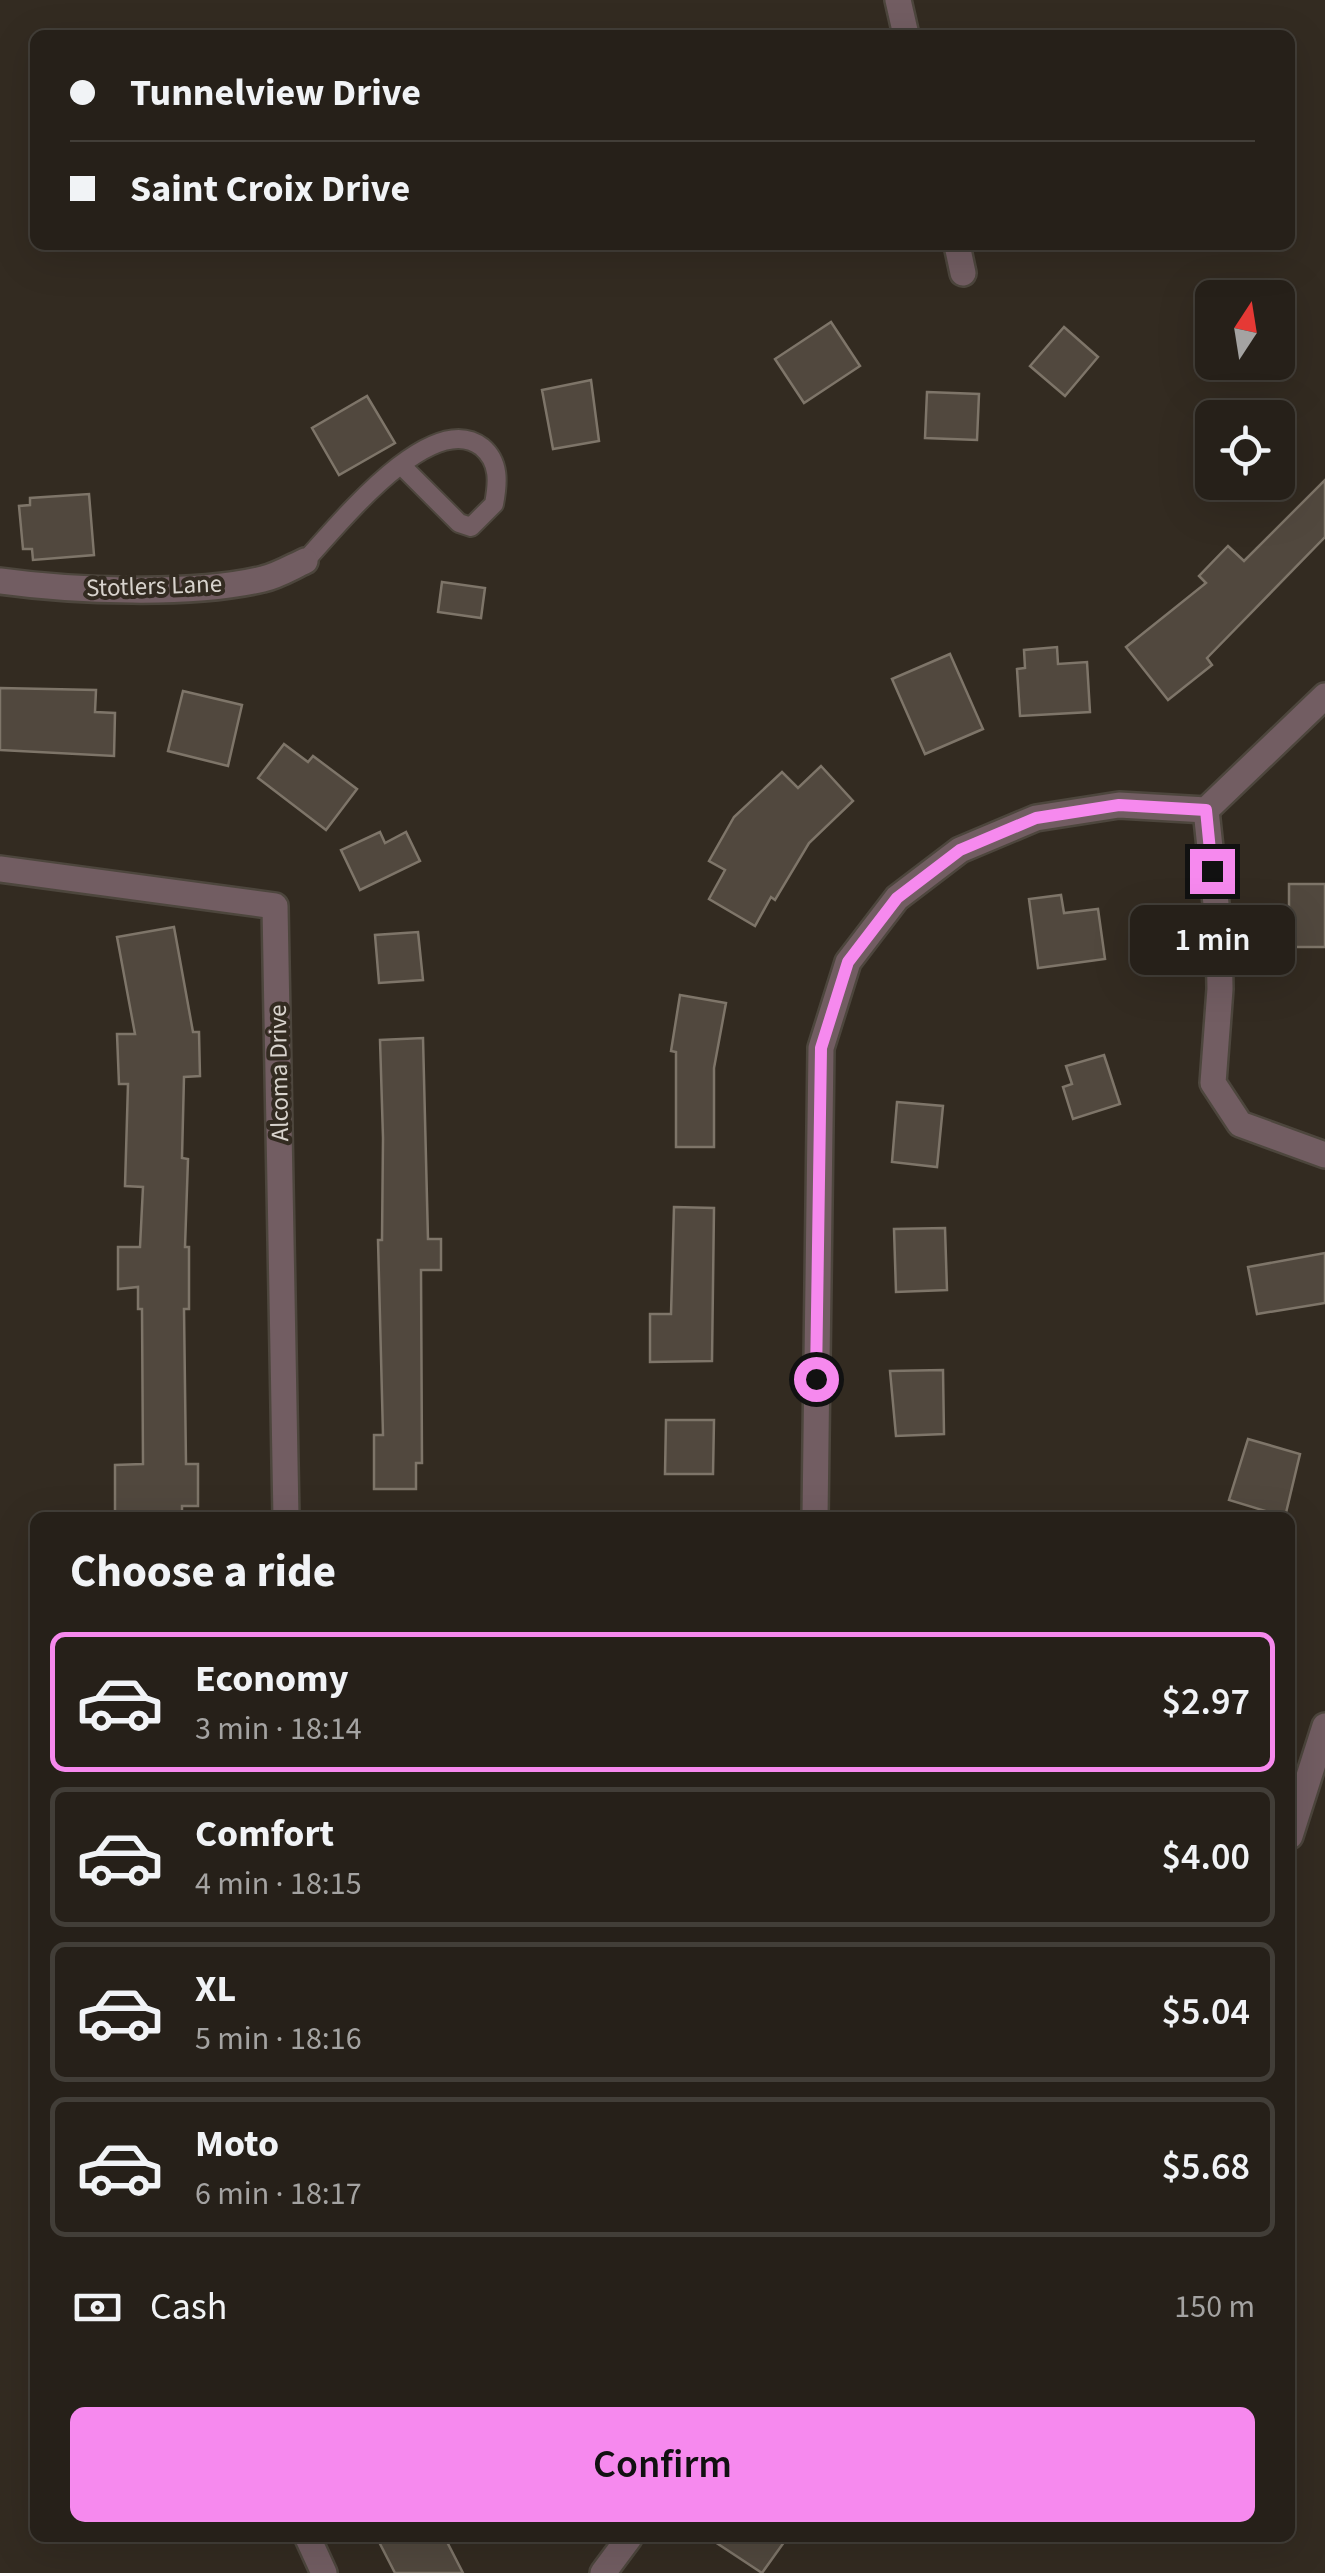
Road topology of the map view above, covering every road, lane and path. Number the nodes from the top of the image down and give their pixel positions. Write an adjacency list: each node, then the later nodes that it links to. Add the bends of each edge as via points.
1 (898, 0): 2 (street)
2 (905, 30)
3 (958, 250): 4 (street)
4 (964, 273)
5 (401, 466): 5 (lane, via 438,441 476,442 497,470 494,504 471,526 459,523); 6 (lane)
6 (305, 561): 7 (street, Stotlers Lane, via 264,579 214,585 108,590)
7 (0, 581)
8 (1325, 696): 9 (street)
9 (1206, 810): 11 (street, via 1219,932 1213,1083 1240,1124); 13 (street, via 1119,805 1036,818 960,850 897,898 848,962 821,1048)
10 (0, 868): 12 (street, Alcoma Drive, via 276,906)
11 (1325, 1155)
12 (286, 1512)
13 (815, 1512)
14 (1325, 1726): 15 (street)
15 (1295, 1820)
16 (310, 2542): 18 (street)
17 (626, 2542): 19 (street)
18 (324, 2573)
19 (604, 2573)

